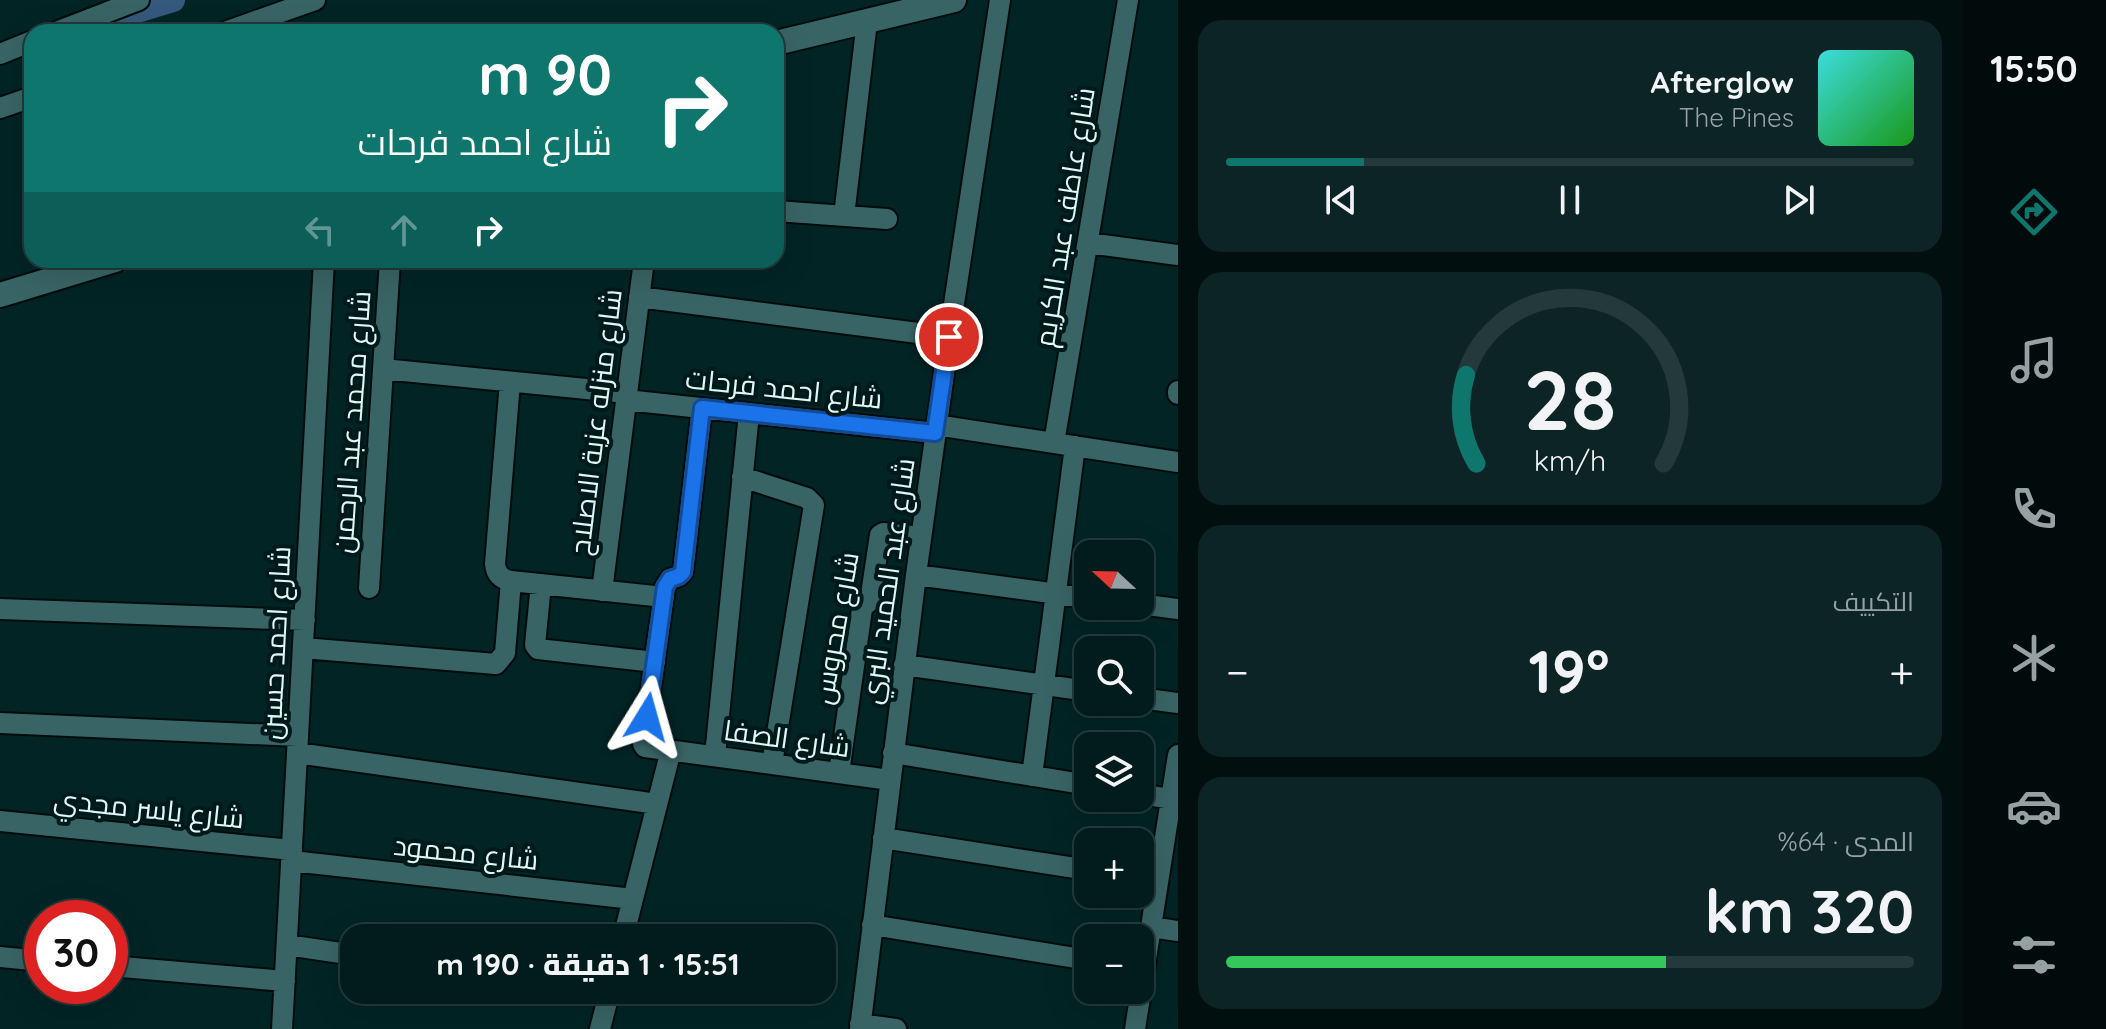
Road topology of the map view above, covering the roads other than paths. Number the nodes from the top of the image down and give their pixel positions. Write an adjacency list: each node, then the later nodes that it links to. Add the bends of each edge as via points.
1 (139, 0): 7 (street)
2 (315, 0): 8 (street)
3 (954, 0): 6 (street)
4 (1000, 0): 25 (street, شارع عبد الحميد البري)
5 (1128, 0): 17 (street, شارع عاطف عبد الكريم)
6 (867, 21): 9 (street); 15 (street)
7 (77, 24)
8 (248, 24)
9 (784, 41)
10 (24, 44): 11 (street)
11 (0, 54)
12 (24, 100): 13 (street)
13 (0, 108)
14 (784, 212): 15 (street)
15 (844, 216): 16 (street)
16 (887, 219)
17 (1088, 243): 18 (street); 32 (street, شارع عاطف عبد الكريم)
18 (1178, 255)
19 (89, 268): 23 (street)
20 (324, 268): 47 (street, شارع احمد حسين)
21 (389, 268): 26 (street, شارع محمد عبد الرحمن)
22 (643, 268): 24 (street, شارع منزله عزبة الاصلاح)
23 (0, 295)
24 (639, 297): 25 (street); 28 (street, شارع منزله عزبة الاصلاح)
25 (949, 337): 31 (street, شارع عبد الحميد البري)
26 (383, 369): 27 (street, شارع احمد فرحات); 39 (street, شارع محمد عبد الرحمن)
27 (510, 382): 28 (street, شارع احمد فرحات); 37 (street, via 495,564 501,578)
28 (626, 396): 29 (street, شارع احمد فرحات); 40 (street, شارع منزله عزبة الاصلاح)
29 (702, 408): 30 (street, شارع احمد فرحات); 43 (street, شارع الصفا, via 683,572 667,581)
30 (749, 413): 31 (street, شارع احمد فرحات); 34 (street)
31 (936, 429): 32 (street, شارع احمد فرحات); 35 (street, شارع عبد الحميد البري)
32 (1065, 445): 33 (street, شارع احمد فرحات); 41 (street, شارع عاطف عبد الكريم)
33 (1178, 462)
34 (742, 477): 60 (street); 61 (street, via 810,499 814,505)
35 (921, 537): 36 (street, شارع عبد الحميد البري); 62 (street, شارع محروس, via 880,535 870,601 862,609)
36 (916, 575): 41 (street); 50 (street, شارع عبد الحميد البري)
37 (511, 581): 38 (street); 48 (street, via 505,653 496,664)
38 (541, 584): 40 (street); 49 (street, via 538,649)
39 (369, 588)
40 (602, 591): 43 (street)
41 (1056, 593): 42 (street); 51 (street, شارع عاطف عبد الكريم)
42 (1074, 596)
43 (664, 597): 49 (street, شارع الصفا)
44 (1154, 606): 46 (street)
45 (0, 609): 47 (street)
46 (1178, 609)
47 (305, 620): 48 (street, شارع احمد حسين)
48 (303, 648): 56 (street, شارع احمد حسين)
49 (655, 662): 57 (street, شارع الصفا, via 643,744)
50 (904, 665): 51 (street); 58 (street, شارع عبد الحميد البري)
51 (1044, 685): 52 (street); 63 (street, شارع عاطف عبد الكريم)
52 (1074, 689)
53 (1154, 700): 54 (street)
54 (1178, 703)
55 (0, 723): 56 (street)
56 (298, 744): 68 (street); 71 (street, شارع احمد حسين)
57 (671, 750): 60 (street, شارع الصفا); 68 (street)
58 (893, 753): 63 (street); 64 (street, شارع عبد الحميد البري)
59 (1178, 755): 67 (street)
60 (715, 756): 61 (street, شارع الصفا)
61 (772, 764): 62 (street, شارع الصفا)
62 (839, 773): 64 (street, شارع الصفا)
63 (1032, 776): 65 (street)
64 (890, 780): 70 (street, شارع عبد الحميد البري)
65 (1074, 783)
66 (1154, 796): 67 (street)
67 (1171, 799): 72 (street)
68 (657, 804): 74 (street)
69 (0, 821): 71 (street, شارع ياسر مجدي)
70 (883, 838): 73 (street); 76 (street, شارع عبد الحميد البري)
71 (292, 855): 74 (street, شارع محمود); 79 (street, شارع احمد حسين)
72 (1154, 862)
73 (1074, 868)
74 (633, 899): 75 (street)
75 (627, 924)
76 (872, 925): 82 (street); 88 (street, شارع عبد الحميد البري)
77 (1154, 927): 78 (street)
78 (1178, 931)
79 (287, 945): 80 (street); 85 (street, شارع احمد حسين)
80 (340, 953)
81 (0, 957): 83 (street)
82 (1074, 958)
83 (24, 959)
84 (128, 968): 85 (street)
85 (285, 981): 89 (street, شارع احمد حسين)
86 (606, 1004): 90 (street)
87 (1138, 1004): 92 (street)
88 (860, 1026): 91 (street)
89 (282, 1029)
90 (600, 1029)
91 (896, 1029)
92 (1135, 1029)

